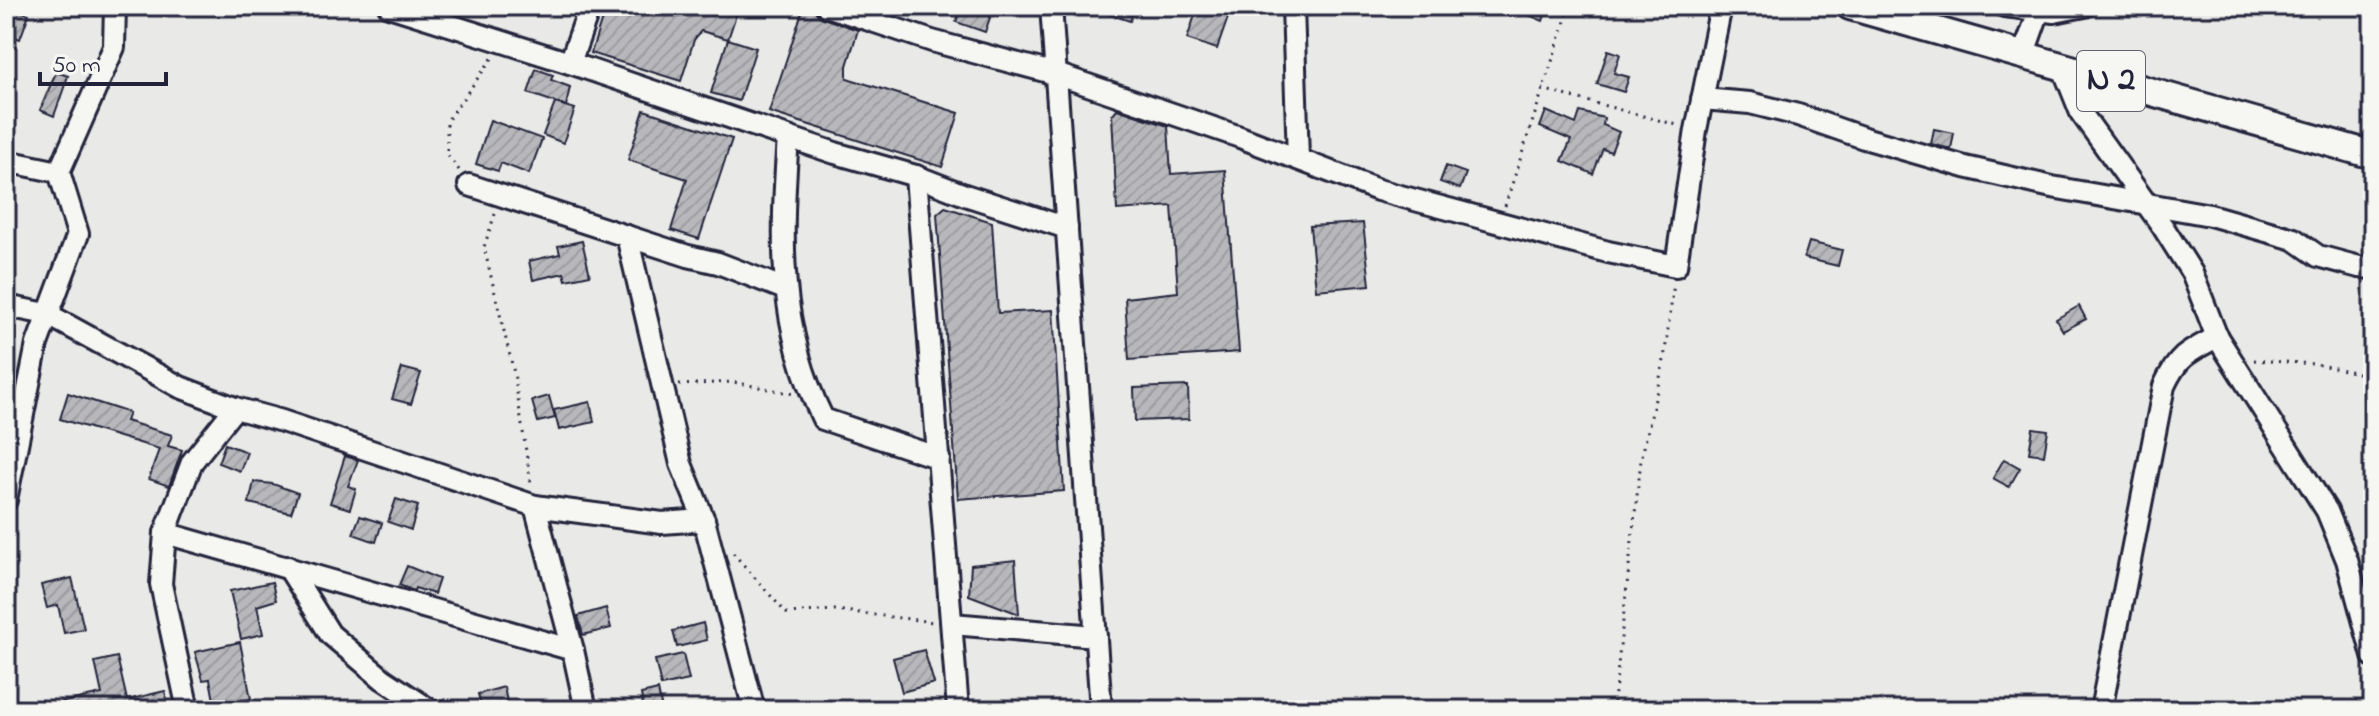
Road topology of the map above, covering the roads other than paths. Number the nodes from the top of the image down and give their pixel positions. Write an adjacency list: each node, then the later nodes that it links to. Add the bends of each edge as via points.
1 (115, 6): 21 (street, via 114,47)
2 (389, 6): 13 (street)
3 (590, 6): 13 (street)
4 (827, 6): 15 (street)
5 (1051, 6): 15 (street)
6 (1293, 6): 19 (street)
7 (1721, 6): 16 (street)
8 (1850, 6): 12 (main road, N 2)
9 (2004, 6): 11 (street)
10 (2084, 6): 11 (street)
11 (2039, 11): 12 (street)
12 (2023, 56): 14 (main road, N 2)
13 (570, 63): 17 (street)
14 (2063, 68): 18 (main road, N 2); 24 (street, via 2081,113)
15 (1056, 74): 19 (street); 25 (street)
16 (1702, 99): 19 (street, via 1676,266 1378,190); 24 (street, via 1750,103 1965,167)
17 (788, 137): 22 (street); 28 (street)
18 (2373, 155)
19 (1298, 159)
20 (6, 161): 21 (street)
21 (59, 172): 30 (street, via 78,234)
22 (916, 176): 25 (street); 33 (street)
23 (469, 185): 26 (street)
24 (2144, 202): 27 (street, via 2259,228 2294,239 2318,256); 31 (street, via 2192,273)
25 (1067, 228): 40 (street)
26 (627, 236): 28 (street); 36 (street, via 681,464)
27 (2373, 268)
28 (785, 289): 33 (street, via 798,359 823,419)
29 (6, 306): 30 (street)
30 (47, 314): 32 (street, via 180,387); 34 (street)
31 (2217, 337): 42 (street, via 2327,511 2347,560); 49 (street, via 2174,364 2164,386)
32 (235, 408): 35 (street); 37 (street, via 192,462)
33 (939, 458): 39 (street)
34 (6, 500)
35 (535, 506): 36 (street, via 662,523); 41 (street)
36 (704, 520): 46 (street)
37 (165, 533): 38 (street); 43 (street, via 161,584)
38 (288, 567): 41 (street); 44 (street, via 330,634)
39 (952, 624): 40 (street); 47 (street)
40 (1096, 636): 48 (street)
41 (573, 650): 45 (street)
42 (2373, 656)
43 (188, 710)
44 (430, 710)
45 (586, 710)
46 (754, 710)
47 (958, 710)
48 (1101, 710)
49 (2101, 710)

